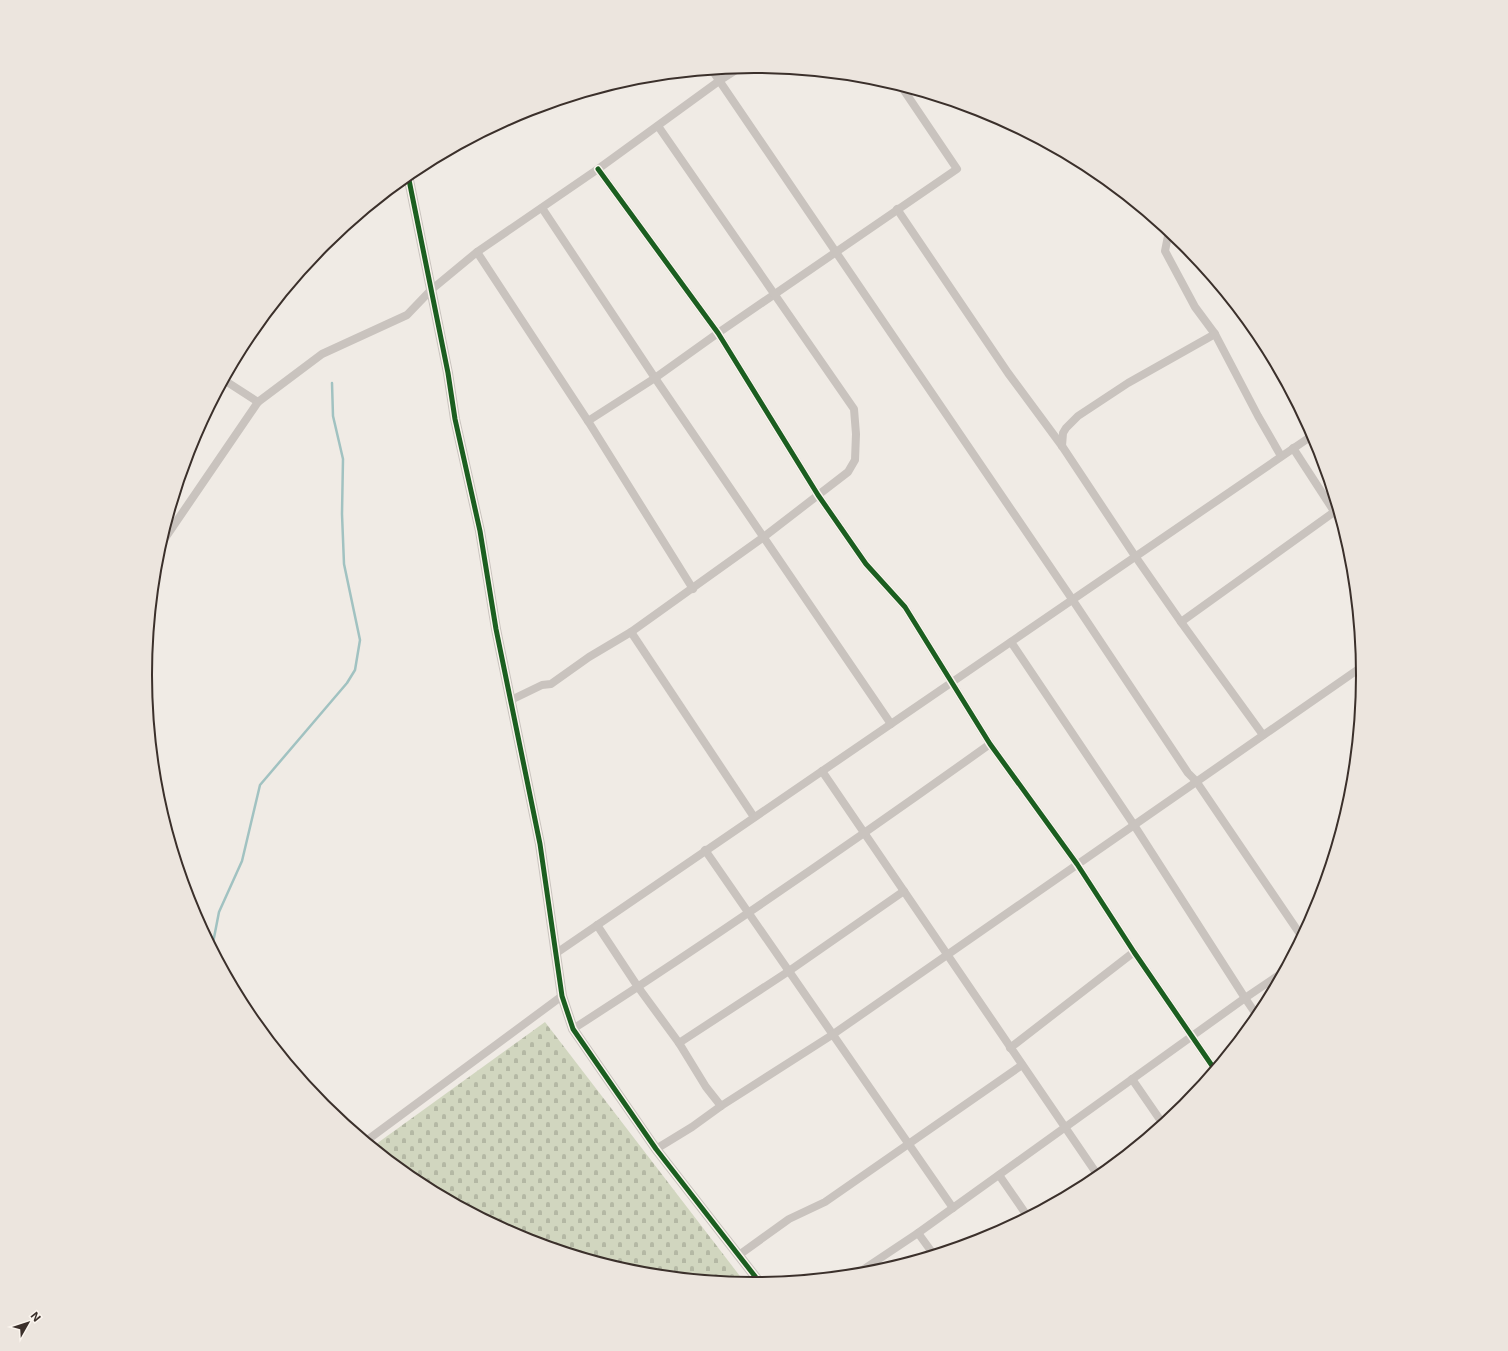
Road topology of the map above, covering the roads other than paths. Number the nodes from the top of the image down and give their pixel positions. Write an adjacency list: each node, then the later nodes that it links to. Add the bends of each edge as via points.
1 (715, 74): 3 (street)
2 (731, 74): 3 (street)
3 (720, 81): 5 (street); 12 (street)
4 (906, 93): 9 (street, via 958,170)
5 (658, 126): 6 (street); 14 (street)
6 (598, 169): 8 (street); 15 (street)
7 (409, 182): 13 (street)
8 (542, 208): 11 (street); 17 (street)
9 (897, 209): 12 (street); 22 (street, via 1008,373)
10 (1168, 238): 16 (street, via 1166,251 1195,307)
11 (477, 252): 13 (street); 20 (street)
12 (836, 252): 14 (street); 32 (street)
13 (431, 290): 19 (street, via 407,315 322,354); 38 (street)
14 (774, 294): 15 (street); 25 (street, via 854,409 855,460 848,472)
15 (718, 333): 17 (street); 25 (street)
16 (1215, 334): 22 (street, via 1128,383 1078,416 1063,433); 24 (street)
17 (655, 378): 20 (street); 29 (street)
18 (228, 382): 19 (street)
19 (258, 402): 28 (street)
20 (588, 421): 31 (street)
21 (1308, 438): 23 (street)
22 (1062, 446): 30 (street)
23 (1293, 448): 24 (street); 26 (street)
24 (1281, 456): 30 (street)
25 (818, 495): 29 (street); 37 (street, via 866,564 905,607)
26 (1333, 511)
27 (1334, 512): 33 (street)
28 (169, 531)
29 (764, 536): 31 (street); 39 (street)
30 (1135, 556): 32 (street); 33 (street)
31 (693, 589): 34 (street)
32 (1072, 600): 35 (street); 43 (street, via 1188,773)
33 (1181, 622): 40 (street)
34 (631, 632): 38 (street, via 550,684 542,685); 44 (street)
35 (1011, 642): 37 (street); 45 (street)
36 (1356, 671): 40 (street)
37 (952, 682): 39 (street); 41 (street)
38 (511, 700): 54 (street, via 540,844)
39 (891, 724): 42 (street)
40 (1263, 735): 43 (street)
41 (990, 744): 46 (street); 48 (street)
42 (822, 771): 44 (street); 46 (street)
43 (1196, 781): 45 (street); 52 (street)
44 (754, 817): 47 (street)
45 (1134, 825): 48 (street); 60 (street)
46 (865, 834): 49 (street); 50 (street)
47 (705, 850): 50 (street); 51 (street)
48 (1078, 864): 53 (street); 55 (street)
49 (904, 891): 55 (street); 56 (street)
50 (748, 912): 56 (street); 58 (street)
51 (597, 925): 54 (street); 58 (street)
52 (1299, 932)
53 (1134, 952): 64 (street); 66 (street)
54 (555, 954): 59 (street)
55 (947, 955): 63 (street); 66 (street)
56 (789, 971): 63 (street); 65 (street)
57 (1275, 979): 60 (street)
58 (638, 987): 62 (street); 65 (street)
59 (562, 996): 62 (street); 73 (street)
60 (1245, 998): 61 (street); 64 (street)
61 (1254, 1011)
62 (573, 1029): 75 (street)
63 (832, 1035): 70 (street); 74 (street)
64 (1192, 1036): 68 (street); 69 (street)
65 (679, 1043): 70 (street)
66 (1010, 1048): 67 (street)
67 (1022, 1065): 72 (street); 74 (street)
68 (1212, 1066)
69 (1132, 1079): 71 (street); 72 (street)
70 (721, 1106): 75 (street)
71 (1160, 1120)
72 (1065, 1128): 76 (street); 77 (street)
73 (369, 1138)
74 (909, 1144): 78 (street); 82 (street, via 825,1202 789,1219)
75 (656, 1149): 82 (street)
76 (1095, 1172)
77 (999, 1175): 78 (street); 79 (street)
78 (953, 1208): 80 (street)
79 (1025, 1213)
80 (918, 1233): 81 (street); 83 (street)
81 (931, 1251)
82 (739, 1255): 84 (street)
83 (868, 1267)
84 (756, 1278)

